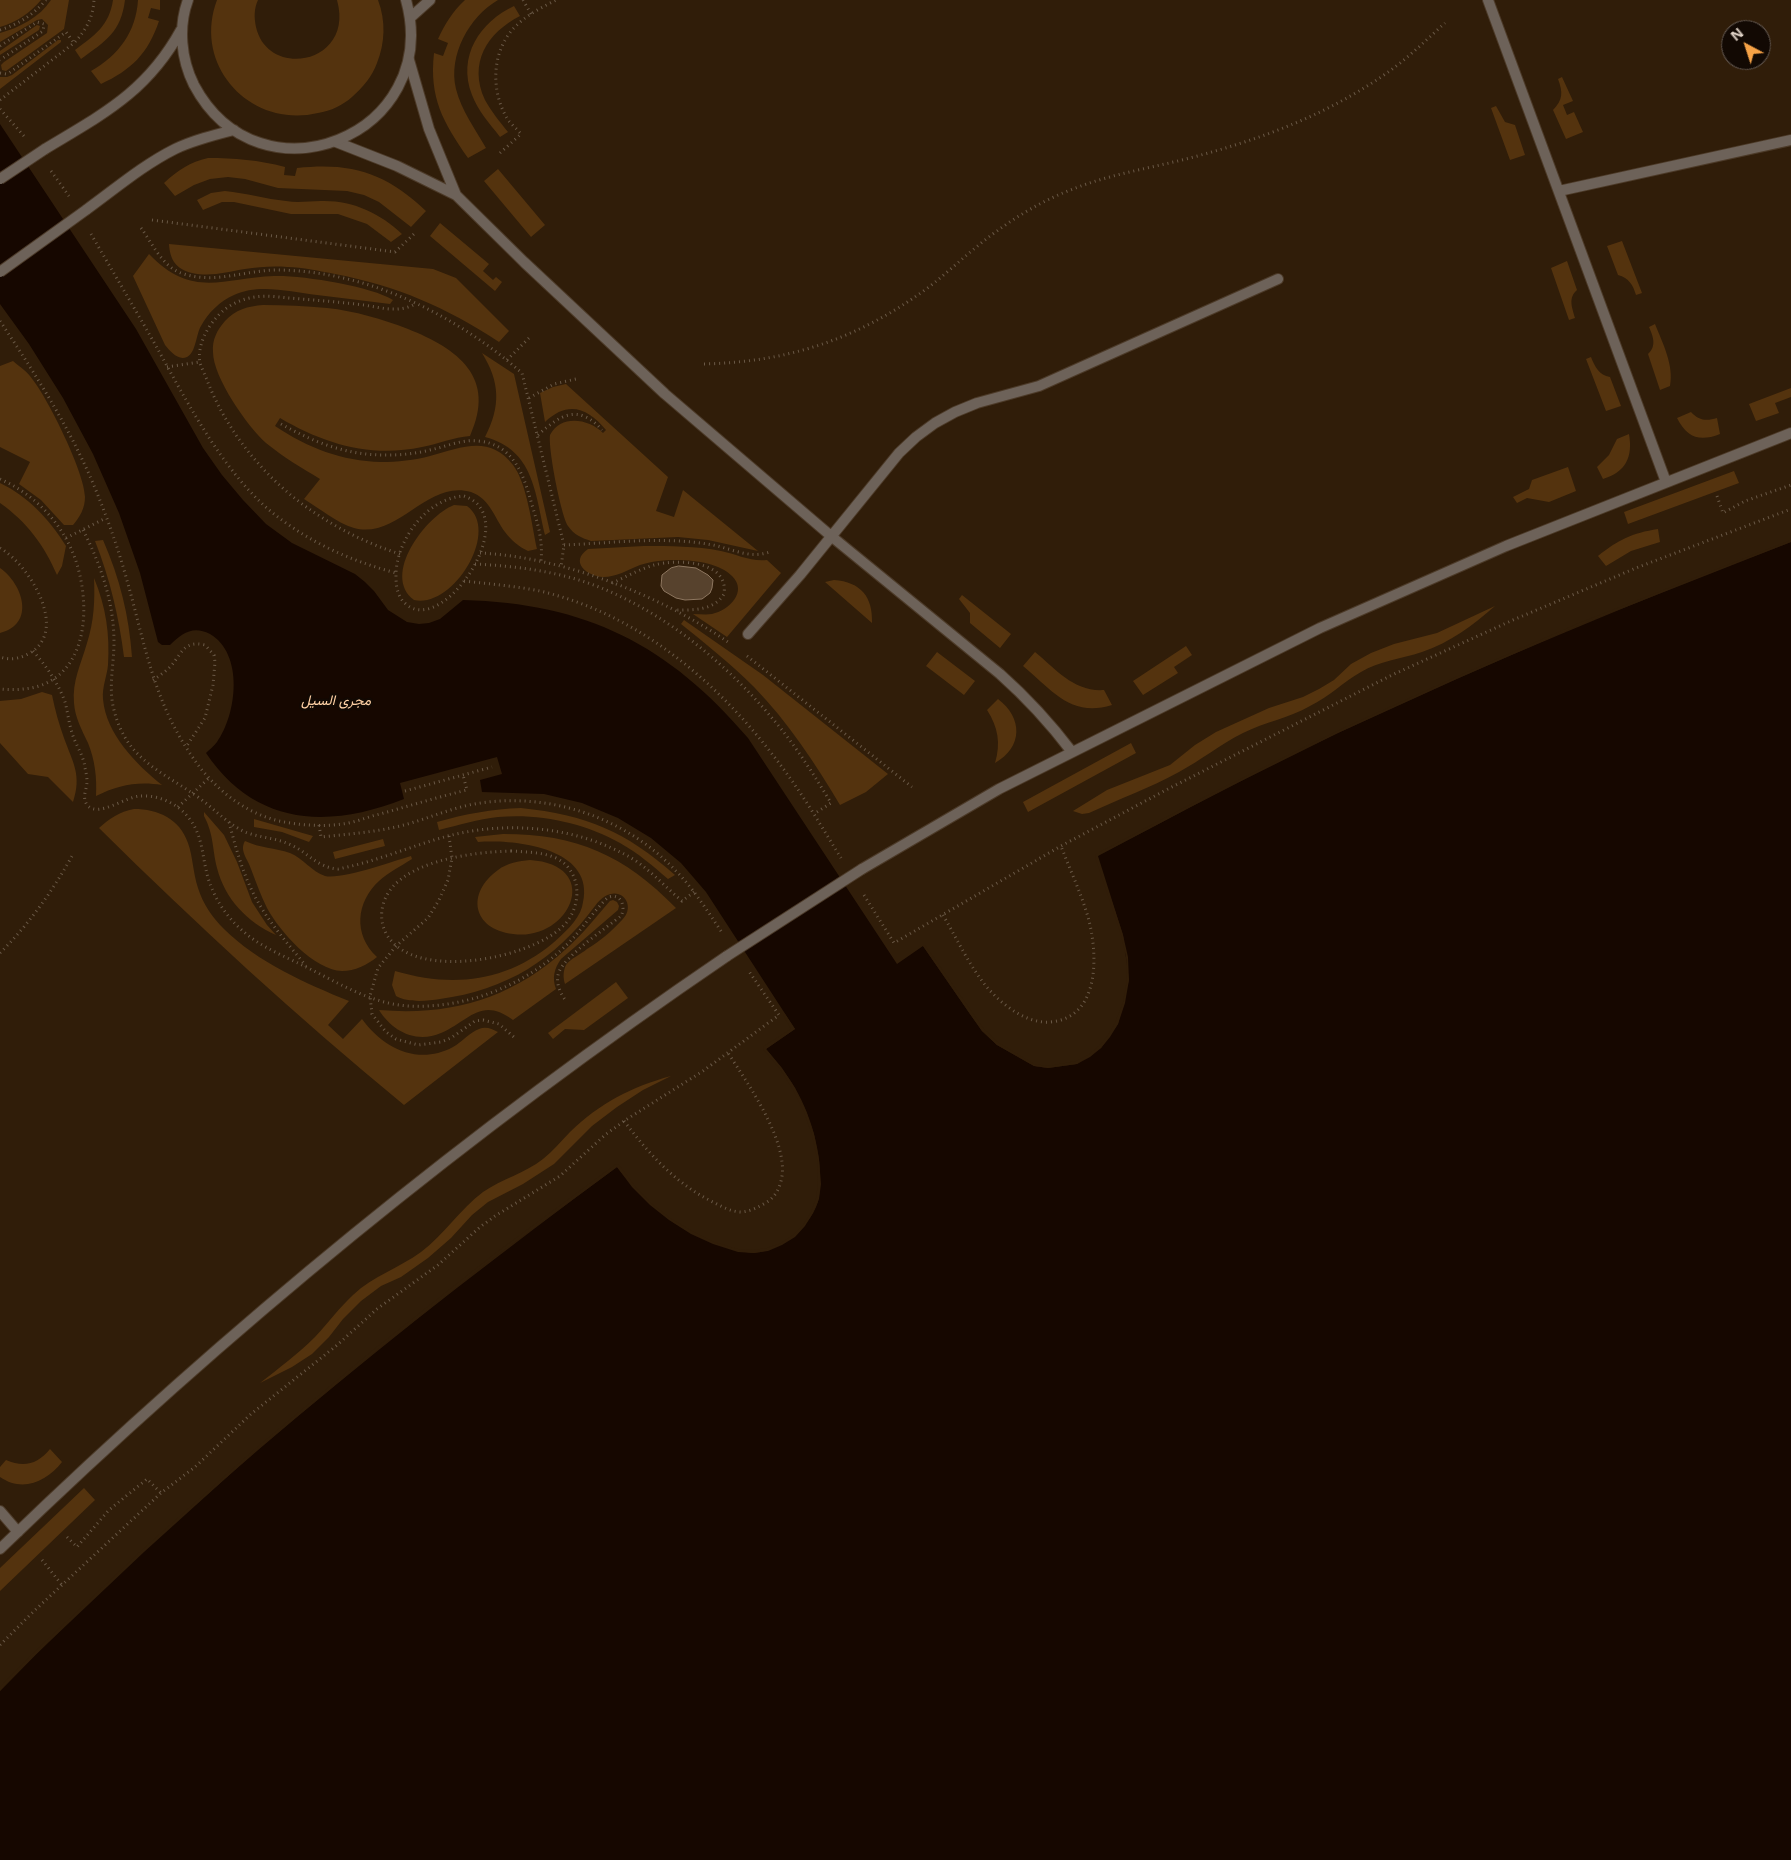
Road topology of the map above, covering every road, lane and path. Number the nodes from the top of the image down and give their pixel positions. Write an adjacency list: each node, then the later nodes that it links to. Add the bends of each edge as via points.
1 (46, 0): 13 (path, via 27,18)
2 (94, 0): 14 (path, via 89,22)
3 (406, 0): 10 (street)
4 (430, 0): 10 (street)
5 (524, 0): 9 (path)
6 (556, 0): 9 (path)
7 (1488, 0): 28 (street)
8 (187, 1): 12 (street)
9 (531, 14): 25 (path, via 517,25 499,54 496,89 509,121 521,134)
10 (411, 17): 17 (street)
11 (1445, 23): 42 (path, via 1382,76 1311,118 1221,150 1115,175 1073,189 1033,208 996,232 894,311 857,331 778,357)
12 (182, 29): 21 (street, via 183,52 190,76 201,97); 27 (street, bridge, via 159,66 138,87 110,110)
13 (0, 30)
14 (74, 43): 18 (path, via 66,32 12,71); 19 (path)
15 (0, 46): 16 (path, via 37,22 44,24 43,31)
16 (0, 60)
17 (408, 60): 24 (street, via 403,78 382,110 353,134); 29 (street, via 429,129)
18 (0, 73)
19 (0, 100)
20 (0, 109): 22 (path)
21 (234, 130): 24 (street, via 252,140 294,149); 35 (street, bridge, via 174,150 138,172)
22 (25, 137)
23 (1791, 140): 28 (street)
24 (336, 142): 29 (street, via 397,166)
25 (500, 153)
26 (46, 164): 30 (path)
27 (0, 179)
28 (1559, 191): 51 (street)
29 (456, 195): 56 (street, via 665,394)
30 (69, 197)
31 (152, 220): 34 (path, via 395,252)
32 (88, 227): 43 (path)
33 (141, 228): 37 (path, via 165,262 186,274 210,278 253,271 296,271 370,286)
34 (414, 234)
35 (0, 272)
36 (1278, 279): 56 (street, via 1058,378 977,403 935,423 900,453)
37 (416, 304): 40 (path, via 464,328); 41 (path, via 399,310 268,297 245,299 224,310 208,328)
38 (0, 321): 54 (path, via 61,416)
39 (530, 336): 40 (path)
40 (507, 360): 45 (path, via 522,373)
41 (200, 362): 43 (path); 62 (path, via 226,420 265,470 313,512 369,544)
42 (704, 364)
43 (167, 367): 66 (path, via 229,466 267,508 323,546 368,566)
44 (576, 379): 45 (path, via 554,384)
45 (529, 398): 49 (path)
46 (281, 424): 63 (path, via 321,444 365,454 410,454 467,441 491,443 512,457 525,477 539,529)
47 (602, 430): 49 (path, via 589,418 571,414 554,421)
48 (1791, 433): 51 (street)
49 (538, 436): 58 (path)
50 (0, 479): 57 (path, via 34,500)
51 (1666, 482): 78 (street, via 1498,550 1320,628)
52 (1791, 484): 53 (path, via 1723,513)
53 (1717, 496)
54 (106, 518): 55 (path); 75 (path)
55 (83, 530): 57 (path); 84 (path, via 100,566 112,615 111,688 113,709 120,729 145,763)
56 (831, 536): 69 (street); 78 (street, via 1000,674 1039,711)
57 (66, 538): 74 (path, via 78,566 84,610 72,658 65,670)
58 (564, 545): 60 (path, via 681,541 750,555); 65 (path)
59 (0, 548): 71 (path, via 28,572 42,598 46,627)
60 (772, 551)
61 (480, 553): 62 (path, via 483,512 478,504 464,496 455,497 426,513 409,532); 63 (path); 64 (path)
62 (400, 554): 66 (path)
63 (541, 561): 65 (path)
64 (476, 564): 66 (path, via 456,590 423,610 402,601 396,587); 86 (path, via 535,570 590,584 642,607 689,639 753,698 808,766 831,803)
65 (561, 567): 67 (path)
66 (396, 573)
67 (612, 583): 68 (path); 68 (path, via 642,569 668,562 696,564 721,575 724,594 716,604)
68 (672, 610): 70 (path)
69 (748, 634)
70 (733, 646)
71 (33, 651): 73 (path, via 14,659); 74 (path)
72 (740, 651): 82 (path)
73 (0, 657)
74 (54, 678): 76 (path, via 27,689); 85 (path, via 85,764 87,782 84,796 88,806 100,810 126,798 139,796 153,797)
75 (154, 680): 77 (path, via 167,715); 77 (path, via 191,644 205,644 214,655 210,702 205,718)
76 (0, 689)
77 (186, 747): 81 (path)
78 (1072, 752): 104 (street, bridge, via 999,789 862,868 638,1016 542,1087 264,1309)
79 (492, 767): 80 (path)
80 (463, 775): 81 (path, via 467,790 343,824 319,825 258,815 240,806); 83 (path)
81 (209, 778): 84 (path)
82 (912, 787)
83 (405, 791)
84 (193, 793): 85 (path); 87 (path)
85 (178, 807): 96 (path, via 196,827 206,872 220,906 245,934)
86 (814, 814)
87 (229, 822): 88 (path, via 253,835 290,844 318,864 338,869); 96 (path, via 256,900)
88 (448, 836): 91 (path); 92 (path, via 522,827 558,831 593,840 627,855 682,902)
89 (1061, 846): 93 (path, via 1086,910 1092,948 1091,989 1086,1001 1067,1018 1043,1023 1031,1020 1002,1002 974,970)
90 (72, 856): 95 (path, via 36,912)
91 (452, 858): 94 (path, via 448,880 428,918); 94 (path, via 412,872 391,887 382,911 383,924); 94 (path, via 511,851 545,854 558,859 575,881 578,894 576,908 559,930 514,953 490,959 440,960 415,956)
92 (694, 892)
93 (943, 915)
94 (396, 946): 97 (path, via 378,968)
95 (0, 953)
96 (306, 967): 97 (path)
97 (370, 996): 98 (path, via 406,1006 430,1006 454,1004 500,989 547,962 587,923 604,900 615,897 624,905 621,916 570,958 560,971 558,987); 99 (path, via 372,1014 378,1024 391,1036 407,1043 441,1042 475,1021 483,1020 499,1024)
98 (566, 1001)
99 (515, 1038)
100 (728, 1053): 101 (path, via 761,1106 782,1160 783,1174 770,1201 742,1212 727,1209 703,1197 660,1165)
101 (624, 1121)
102 (161, 1493): 105 (path, via 147,1479 109,1510 77,1547)
103 (0, 1512): 104 (street)
104 (18, 1532): 106 (street)
105 (66, 1537)
106 (0, 1549)
107 (42, 1560): 108 (path)
108 (62, 1586)

